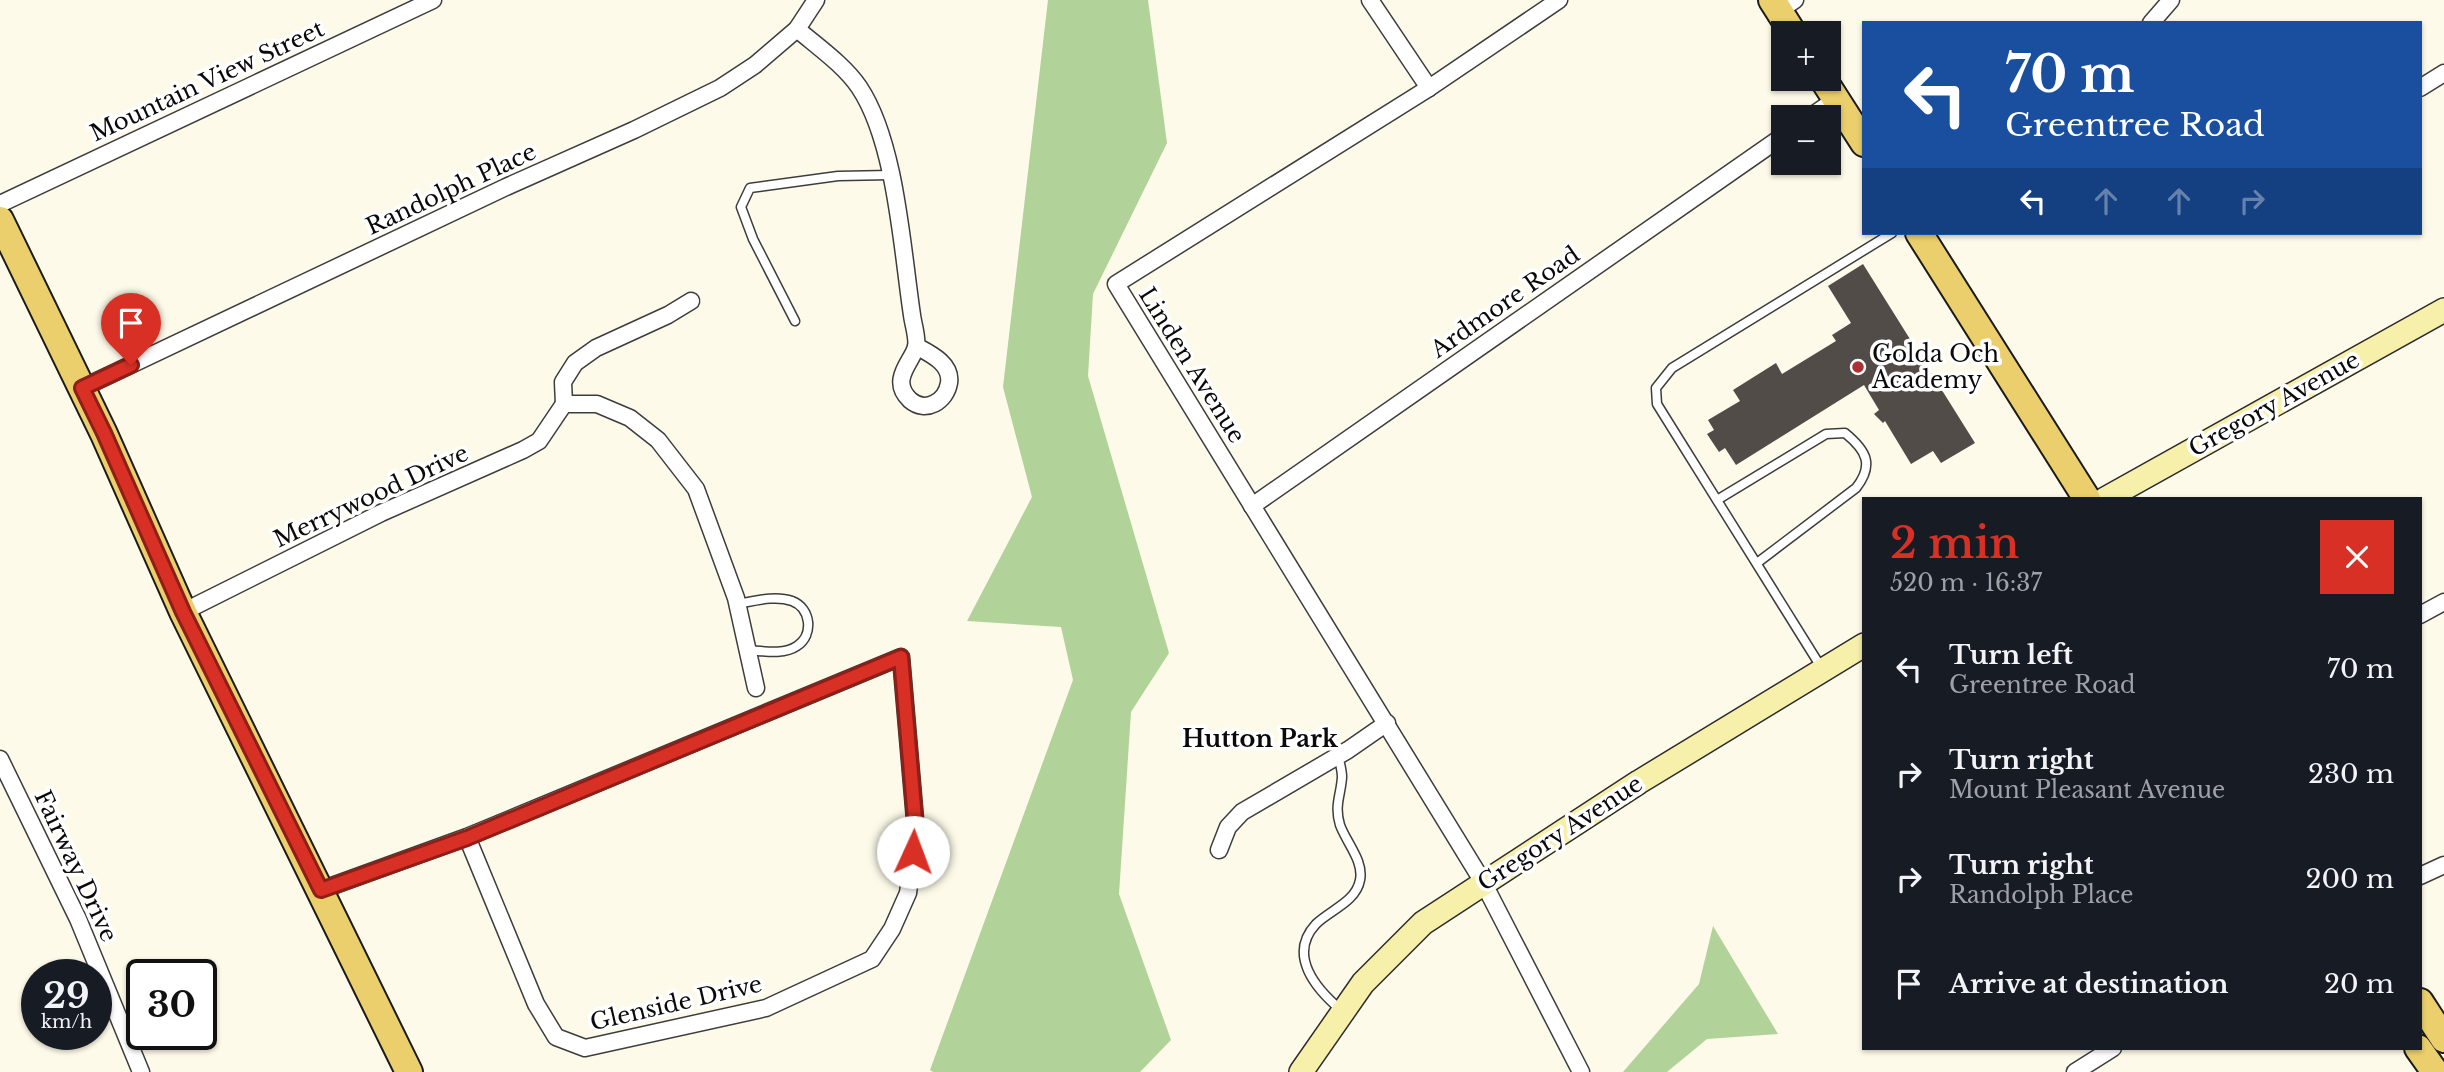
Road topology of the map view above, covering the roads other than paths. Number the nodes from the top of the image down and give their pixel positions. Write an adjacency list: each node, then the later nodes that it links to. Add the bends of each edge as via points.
1 (433, 0): 17 (street, Mountain View Street)
2 (816, 0): 9 (street, Randolph Place)
3 (1370, 0): 12 (street)
4 (1559, 0): 12 (street, Linden Avenue)
5 (2171, 0): 8 (street)
6 (1782, 4): 7 (main road)
7 (1788, 21)
8 (2153, 21)
9 (797, 29): 16 (street, via 859,87 876,118); 25 (street, Randolph Place, via 720,88)
10 (2444, 73): 11 (street)
11 (2422, 87)
12 (1429, 88): 30 (street, Linden Avenue, via 1116,285)
13 (1830, 91): 14 (main road)
14 (1862, 141)
15 (1771, 144): 30 (street, Ardmore Road)
16 (891, 175): 23 (lane, via 838,176 750,188 741,207); 24 (street)
17 (0, 204)
18 (0, 220): 25 (main road)
19 (1889, 235): 29 (lane, via 1672,368 1656,387 1657,404)
20 (1920, 235): 27 (main road)
21 (691, 301): 26 (street, Merrywood Drive, via 575,363 563,382)
22 (2444, 310): 28 (main road, Gregory Avenue)
23 (795, 321)
24 (916, 346)
25 (82, 388): 34 (main road)
26 (564, 404): 33 (street, via 597,404 630,418 658,440 696,489); 34 (street, Merrywood Drive, via 539,441 523,450 381,513)
27 (2086, 497)
28 (2109, 497)
29 (1717, 500): 31 (lane); 31 (lane, via 1826,434 1845,433 1860,446 1866,475 1856,488)
30 (1252, 506): 40 (street, Linden Avenue)
31 (1756, 564): 38 (lane)
32 (2444, 602): 35 (street)
33 (737, 604): 37 (street); 37 (lane, via 765,599 795,602 805,611 809,625 807,636 797,646 784,651)
34 (183, 612): 48 (main road)
35 (2422, 614)
36 (1862, 646): 38 (main road, Gregory Avenue)
37 (748, 650): 39 (street)
38 (1823, 670): 47 (main road, Gregory Avenue)
39 (757, 688)
40 (1387, 723): 41 (street); 47 (street, Linden Avenue)
41 (1338, 756): 44 (street, via 1242,812 1228,827); 50 (lane, via 1342,776 1336,802 1340,823 1360,865 1360,880 1349,899 1315,925 1303,959 1325,997)
42 (0, 759): 54 (street, Fairway Drive, via 78,919)
43 (467, 838): 43 (street, Glenside Drive, via 901,657 916,831 908,893 872,959 766,1008 585,1048 556,1037 536,1004); 48 (street)
44 (1219, 850)
45 (2444, 864): 46 (street)
46 (2422, 875)
47 (1483, 882): 50 (main road, Gregory Avenue, via 1423,923 1363,983); 57 (street, Linden Avenue)
48 (321, 890): 55 (main road)
49 (2422, 1005): 51 (main road)
50 (1343, 1012): 56 (main road, Gregory Avenue)
51 (2444, 1039)
52 (2110, 1050): 58 (street)
53 (2419, 1050): 59 (main road)
54 (141, 1072)
55 (409, 1072)
56 (1301, 1072)
57 (1581, 1072)
58 (2075, 1072)
59 (2435, 1072)

